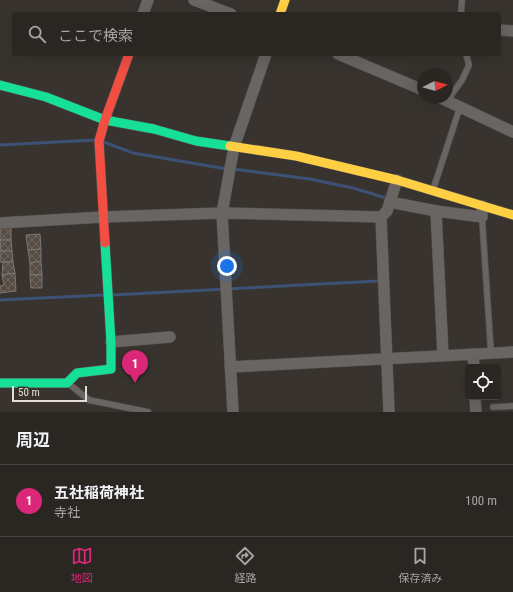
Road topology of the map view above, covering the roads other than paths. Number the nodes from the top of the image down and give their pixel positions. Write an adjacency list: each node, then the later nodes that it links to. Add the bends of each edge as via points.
1 (148, 0): 5 (street)
2 (194, 0): 6 (street)
3 (284, 0): 7 (street)
4 (462, 0): 8 (lane)
5 (144, 12)
6 (226, 12)
7 (281, 12)
8 (461, 12)
9 (501, 30): 10 (street)
10 (513, 30)
11 (128, 56): 20 (street)
12 (265, 56): 22 (street)
13 (343, 56): 16 (street)
14 (466, 56): 17 (lane, via 468,65 462,80)
15 (0, 85): 20 (street, via 46,97)
16 (417, 87)
17 (453, 90)
18 (453, 103): 19 (street)
19 (460, 106): 21 (street); 24 (lane)
20 (105, 120): 22 (street); 30 (street, via 99,141)
21 (513, 132)
22 (234, 147): 23 (street, via 296,156); 28 (street)
23 (397, 180): 24 (street); 25 (street)
24 (433, 191): 26 (street)
25 (390, 202): 27 (street); 31 (street, via 387,211)
26 (482, 206): 29 (street); 32 (street)
27 (436, 211): 32 (street); 39 (street)
28 (222, 213): 30 (street); 31 (street); 42 (street)
29 (513, 215)
30 (103, 217): 33 (street); 35 (street)
31 (381, 217): 40 (street)
32 (482, 217): 37 (lane)
33 (0, 223)
34 (170, 337): 35 (street)
35 (111, 342): 44 (street, via 110,369 77,373)
36 (513, 352): 37 (street)
37 (491, 353): 38 (street)
38 (474, 354): 39 (street); 41 (street)
39 (443, 355): 40 (street)
40 (386, 358): 42 (street); 50 (street)
41 (474, 364)
42 (230, 366): 49 (street)
43 (0, 383): 44 (street)
44 (67, 383): 48 (lane, via 89,400)
45 (475, 400): 51 (street)
46 (513, 406): 47 (lane)
47 (493, 407)
48 (148, 412)
49 (233, 412)
50 (389, 412)
51 (476, 412)

